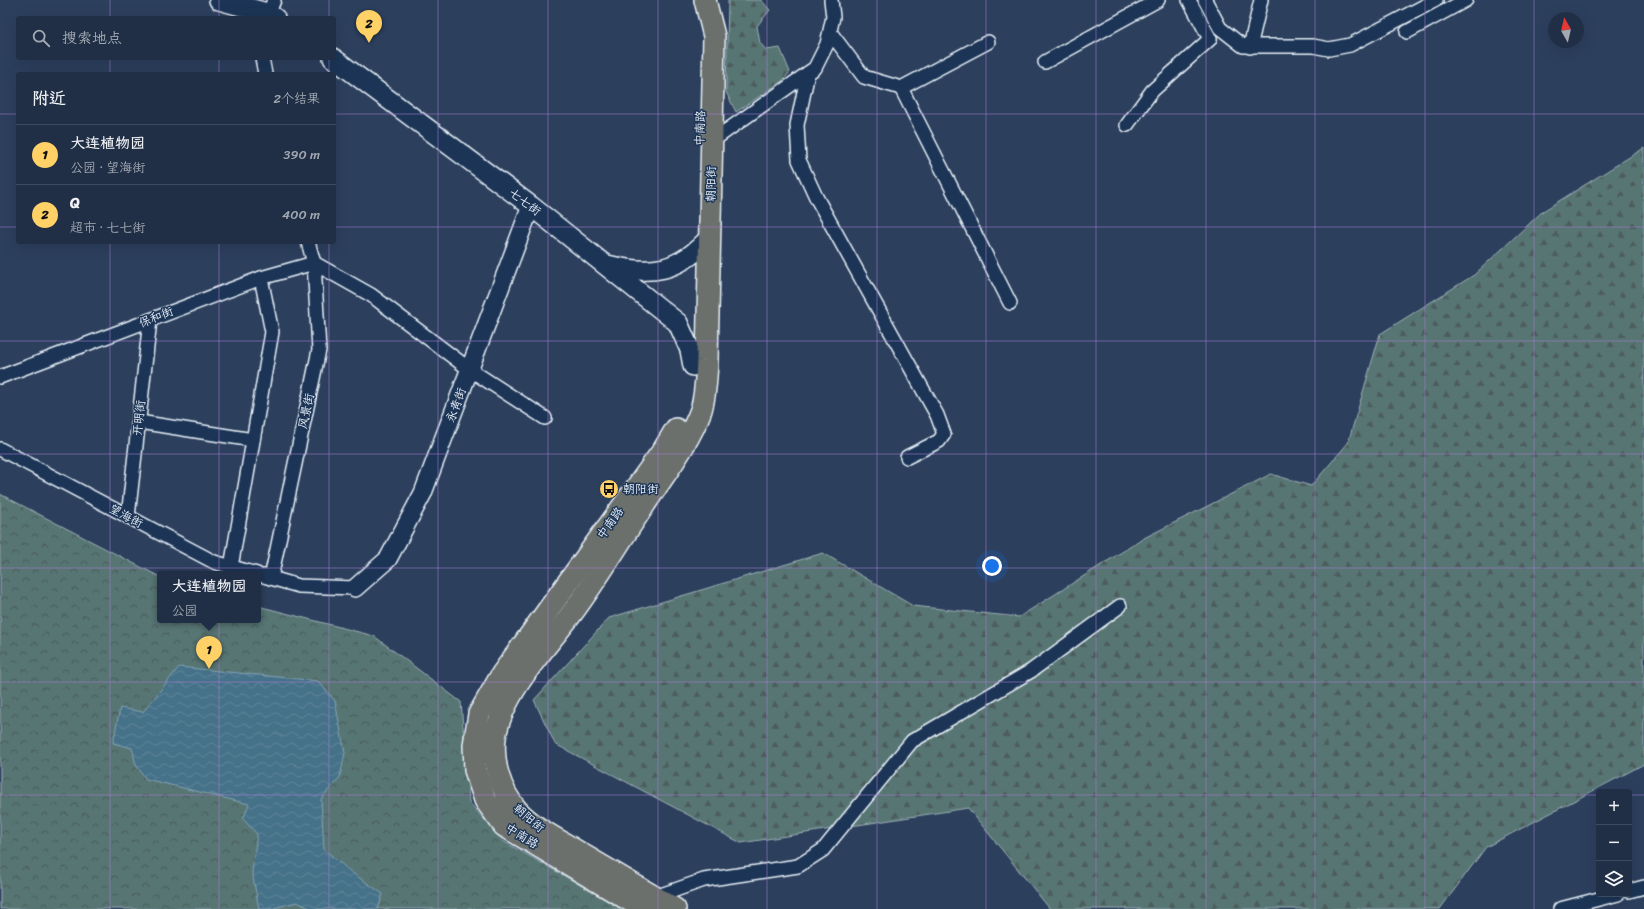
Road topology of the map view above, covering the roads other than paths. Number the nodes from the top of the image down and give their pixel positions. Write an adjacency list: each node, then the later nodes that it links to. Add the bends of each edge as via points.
1 (219, 0): 11 (main road)
2 (705, 0): 14 (main road, 朝阳街)
3 (716, 0): 14 (street)
4 (831, 0): 12 (street, via 834,17)
5 (1158, 0): 19 (street)
6 (1189, 0): 23 (street, via 1210,40 1152,91)
7 (1205, 0): 16 (street, via 1220,28 1243,46)
8 (1261, 0): 16 (street)
9 (1436, 0): 16 (street, via 1350,44 1329,49 1313,46)
10 (1466, 0): 13 (street)
11 (271, 12)
12 (830, 32): 21 (street, via 827,44 814,68); 22 (street, via 864,77)
13 (1406, 32)
14 (714, 36): 24 (main road, 朝阳街); 28 (main road, 中南路, via 703,58)
15 (988, 42): 22 (street)
16 (1250, 46)
17 (262, 60): 20 (street)
18 (336, 60): 25 (main road, 七七街)
19 (1045, 62)
20 (265, 72)
21 (808, 73): 24 (street); 41 (street, via 797,125 799,160 816,197 937,415 944,434 939,441)
22 (901, 88): 32 (street)
23 (1127, 125)
24 (712, 141): 26 (main road, 朝阳街)
25 (530, 206): 30 (main road, 七七街); 35 (street, 永青街)
26 (710, 238): 28 (main road); 52 (main road, 朝阳街, via 706,390 693,428 574,611 525,673 511,696 495,737 494,758 499,779 518,812)
27 (309, 244): 29 (street, 风景街)
28 (696, 253): 30 (main road, via 676,265 657,271 623,269); 34 (main road, 中南路)
29 (314, 263): 31 (street, 保和街); 35 (street, via 371,295); 46 (street, 风景街, via 319,350)
30 (603, 264): 34 (main road, 七七街, via 678,323)
31 (261, 278): 33 (street, 保和街); 39 (street, via 272,332)
32 (1010, 303)
33 (150, 320): 36 (street, 保和街); 38 (street, 开明街)
34 (694, 366): 52 (main road, 中南路, via 687,409 679,424 664,449 502,674 479,714 474,745 475,770 485,800 504,826)
35 (470, 369): 37 (street); 47 (street, 永青街, via 423,492 388,559)
36 (0, 377)
37 (545, 418)
38 (139, 422): 39 (street); 42 (street, 开明街)
39 (253, 440): 43 (street)
40 (0, 449): 42 (street, 望海街)
41 (907, 457)
42 (128, 517): 43 (street, 望海街, via 214,562)
43 (231, 567): 44 (street, 望海街)
44 (246, 571)
45 (261, 575): 46 (street, 望海街)
46 (272, 578): 47 (street, 望海街, via 299,586)
47 (355, 588)
48 (1120, 606): 52 (street, via 1031,671 912,741 823,850 798,866 704,880)
49 (1644, 887): 50 (street)
50 (1632, 890)
51 (1606, 897): 54 (street)
52 (650, 903): 53 (main road, 朝阳街)
53 (675, 909)
54 (1560, 909)

